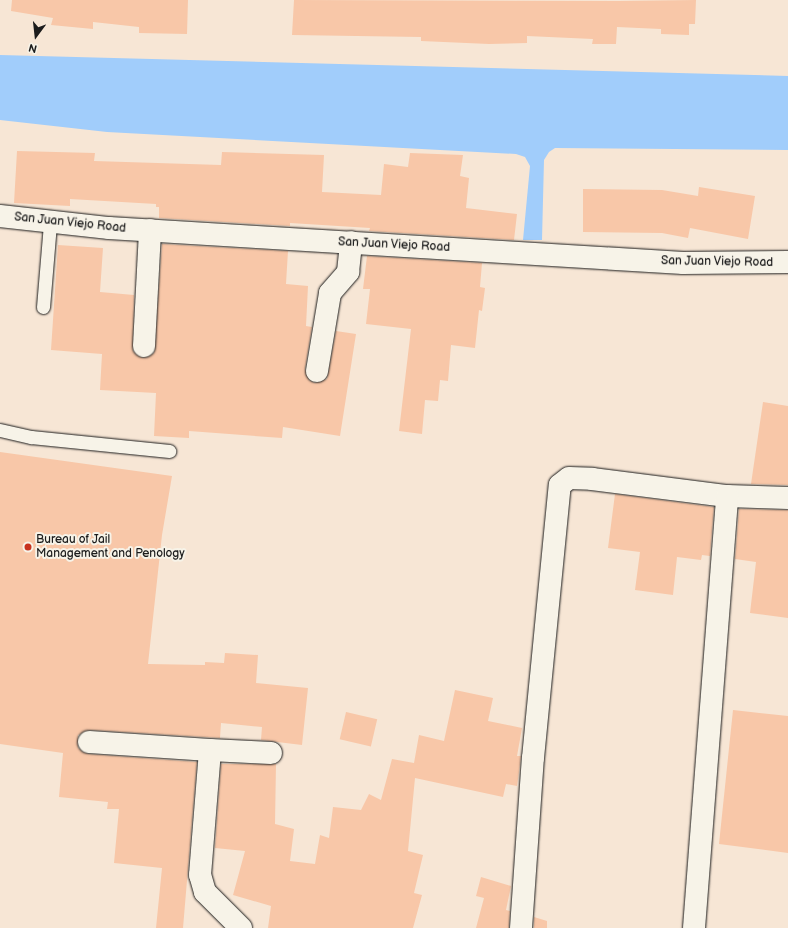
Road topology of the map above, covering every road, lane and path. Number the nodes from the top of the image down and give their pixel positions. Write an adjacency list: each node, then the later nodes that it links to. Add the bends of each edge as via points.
1 (0, 216): 2 (street, San Juan Viejo Road)
2 (50, 223): 3 (street, San Juan Viejo Road); 6 (lane)
3 (150, 230): 4 (street, San Juan Viejo Road); 7 (street)
4 (351, 242): 5 (street, San Juan Viejo Road, via 683,263); 8 (street, via 348,272 330,293)
5 (788, 262)
6 (43, 307)
7 (144, 346)
8 (317, 371)
9 (0, 430): 10 (lane, via 31,437)
10 (169, 451)
11 (727, 496): 12 (street); 17 (street, via 592,479 569,478 560,485 534,750); 18 (street)
12 (788, 498)
13 (89, 742): 14 (street)
14 (210, 750): 15 (street); 16 (street, via 200,875 205,892)
15 (271, 753)
16 (241, 928)
17 (521, 928)
18 (694, 928)

